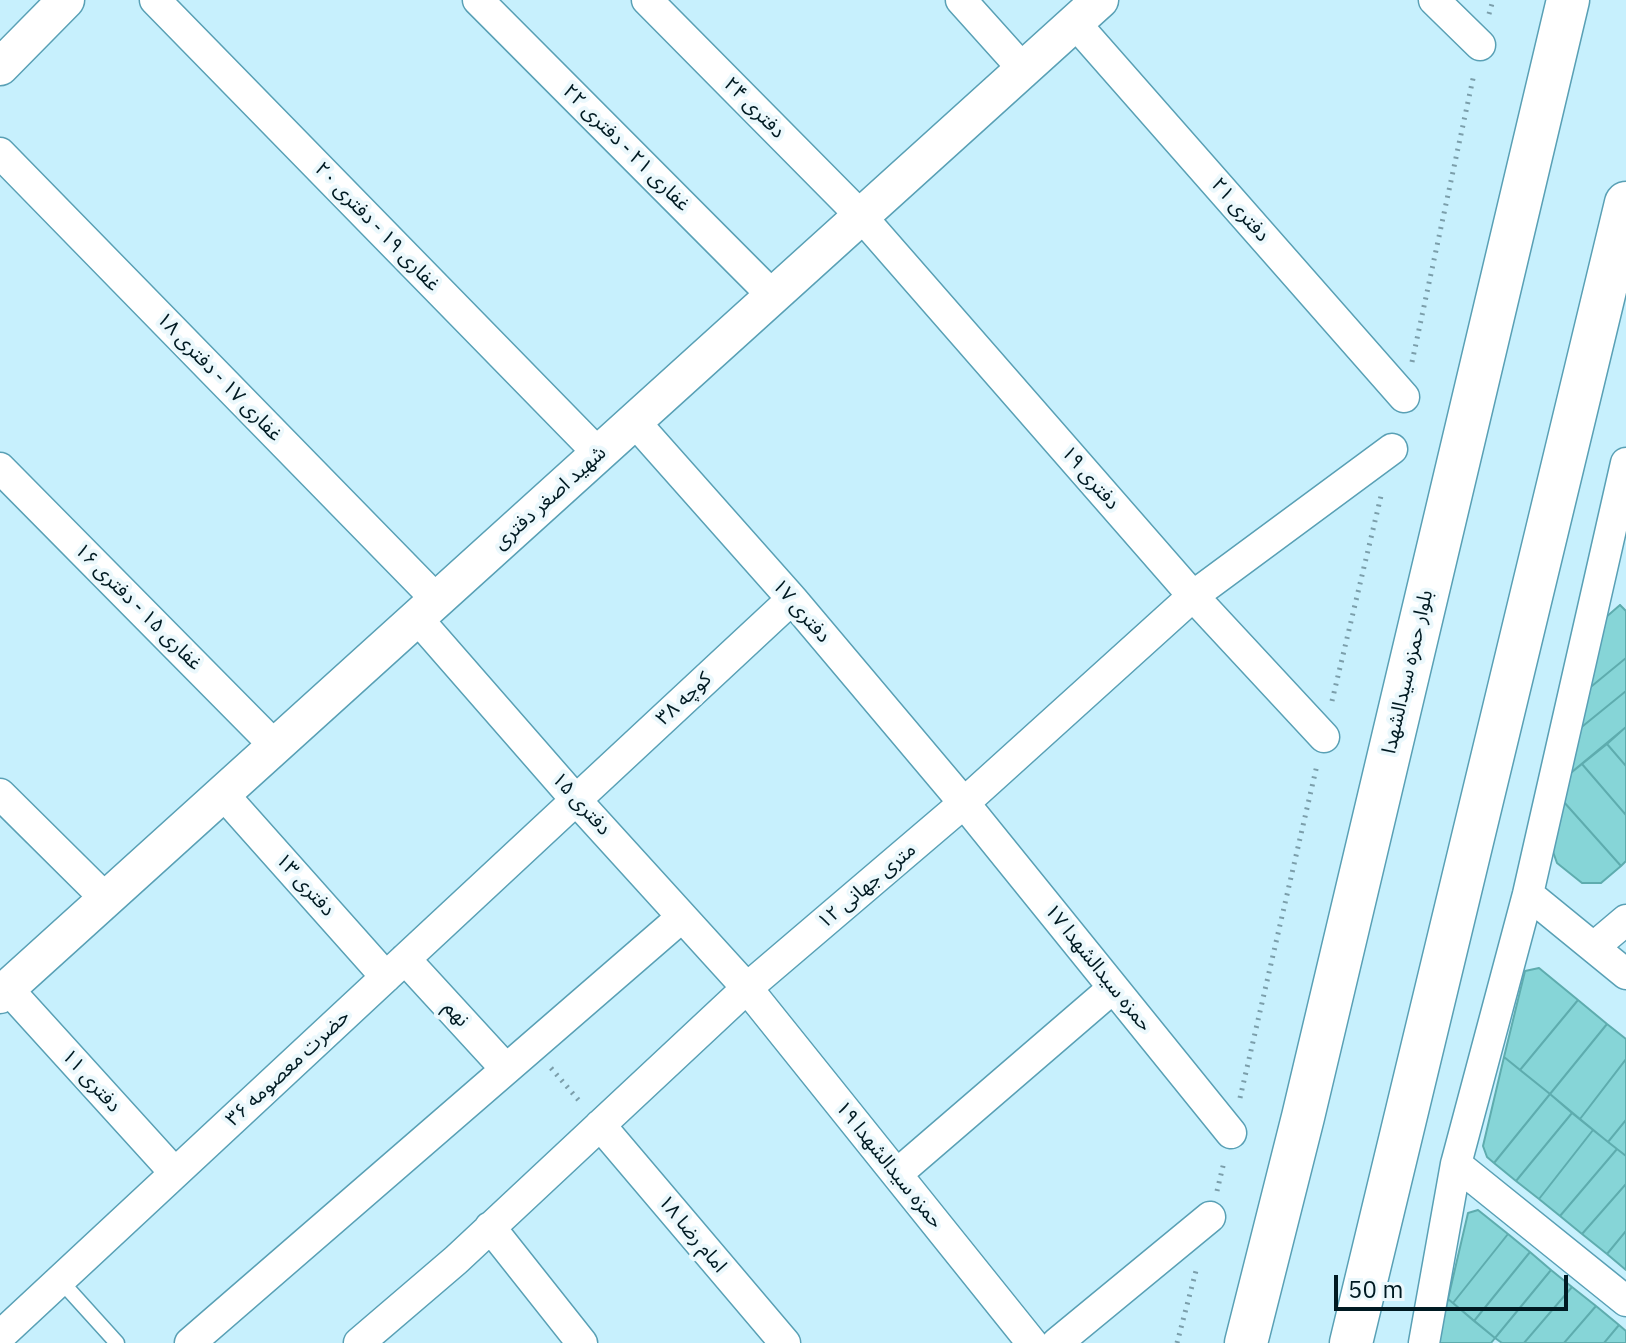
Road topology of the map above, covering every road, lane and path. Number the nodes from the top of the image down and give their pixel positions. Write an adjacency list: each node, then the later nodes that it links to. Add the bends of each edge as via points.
1 (66, 0): 11 (street)
2 (155, 0): 20 (street, غفاری ۱۹ - دفتری ۲۰)
3 (478, 0): 16 (street, غفاری ۲۱ - دفتری ۲۲)
4 (647, 0): 15 (street, دفتری ۲۴)
5 (961, 0): 12 (street)
6 (1434, 0): 10 (street)
7 (1493, 0): 10 (path)
8 (1568, 0): 64 (main road, بلوار حمزه سیدالشهدا)
9 (1088, 12): 12 (street, شهید اصغر دفتری); 17 (street, دفتری ۲۱)
10 (1480, 45): 17 (path)
11 (0, 67)
12 (1023, 69): 15 (street, شهید اصغر دفتری)
13 (0, 153): 27 (street, غفاری ۱۷ - دفتری ۱۸)
14 (1626, 203): 65 (main road)
15 (861, 216): 16 (street, شهید اصغر دفتری); 25 (street, دفتری ۱۹)
16 (773, 296): 18 (street, شهید اصغر دفتری)
17 (1404, 397)
18 (634, 421): 20 (street, شهید اصغر دفتری); 26 (street, دفتری ۱۷)
19 (1392, 449): 25 (street, ۱۲ متری جهانی); 28 (path)
20 (599, 454): 27 (street, شهید اصغر دفتری)
21 (1626, 463): 24 (street)
22 (0, 468): 29 (street, غفاری ۱۵ - دفتری ۱۶)
23 (1626, 568): 24 (street)
24 (1595, 593): 34 (street)
25 (1193, 596): 28 (street, دفتری ۱۹); 33 (street, ۱۲ متری جهانی)
26 (792, 599): 32 (street, کوچه ۳۸); 33 (street, دفتری ۱۷)
27 (427, 609): 29 (street, شهید اصغر دفتری); 32 (street, دفتری ۱۵)
28 (1324, 737): 47 (path)
29 (275, 746): 31 (street, شهید اصغر دفتری)
30 (0, 794): 35 (street)
31 (223, 794): 35 (street, شهید اصغر دفتری); 39 (street, دفتری ۱۳)
32 (576, 800): 36 (street, دفتری ۱۵); 39 (street, حضرت معصومه ۳۶)
33 (964, 803): 41 (street, ۱۲ متری جهانی); 42 (street, حمزه سیدالشهدا ۱۷)
34 (1528, 894): 38 (street); 48 (street)
35 (106, 899): 43 (street, شهید اصغر دفتری)
36 (682, 917): 41 (street, دفتری ۱۵); 44 (street)
37 (1626, 920): 38 (street)
38 (1594, 947): 40 (street)
39 (396, 968): 45 (street, نهم); 49 (street, حضرت معصومه ۳۶)
40 (1626, 974)
41 (747, 988): 46 (street, ۱۲ متری جهانی); 50 (street, حمزه سیدالشهدا ۱۹)
42 (1113, 988): 47 (street, حمزه سیدالشهدا ۱۷); 50 (street)
43 (4, 992): 49 (street, دفتری ۱۱)
44 (533, 1046): 45 (street); 46 (path)
45 (506, 1069): 57 (street)
46 (600, 1125): 52 (street, ۱۲ متری جهانی); 60 (street, امام رضا ۱۸)
47 (1231, 1133): 51 (path)
48 (1456, 1164): 54 (street); 66 (street)
49 (175, 1173): 53 (street, حضرت معصومه ۳۶)
50 (897, 1174): 61 (street, حمزه سیدالشهدا ۱۹)
51 (1210, 1217): 62 (street); 63 (path)
52 (490, 1227): 58 (street, ۱۲ متری جهانی); 59 (street)
53 (60, 1280): 55 (street, حضرت معصومه ۳۶); 56 (lane)
54 (1626, 1301)
55 (0, 1336)
56 (117, 1343)
57 (190, 1343)
58 (359, 1343)
59 (582, 1343)
60 (785, 1343)
61 (1032, 1343)
62 (1057, 1343)
63 (1177, 1343)
64 (1246, 1343)
65 (1351, 1343)
66 (1424, 1343)

